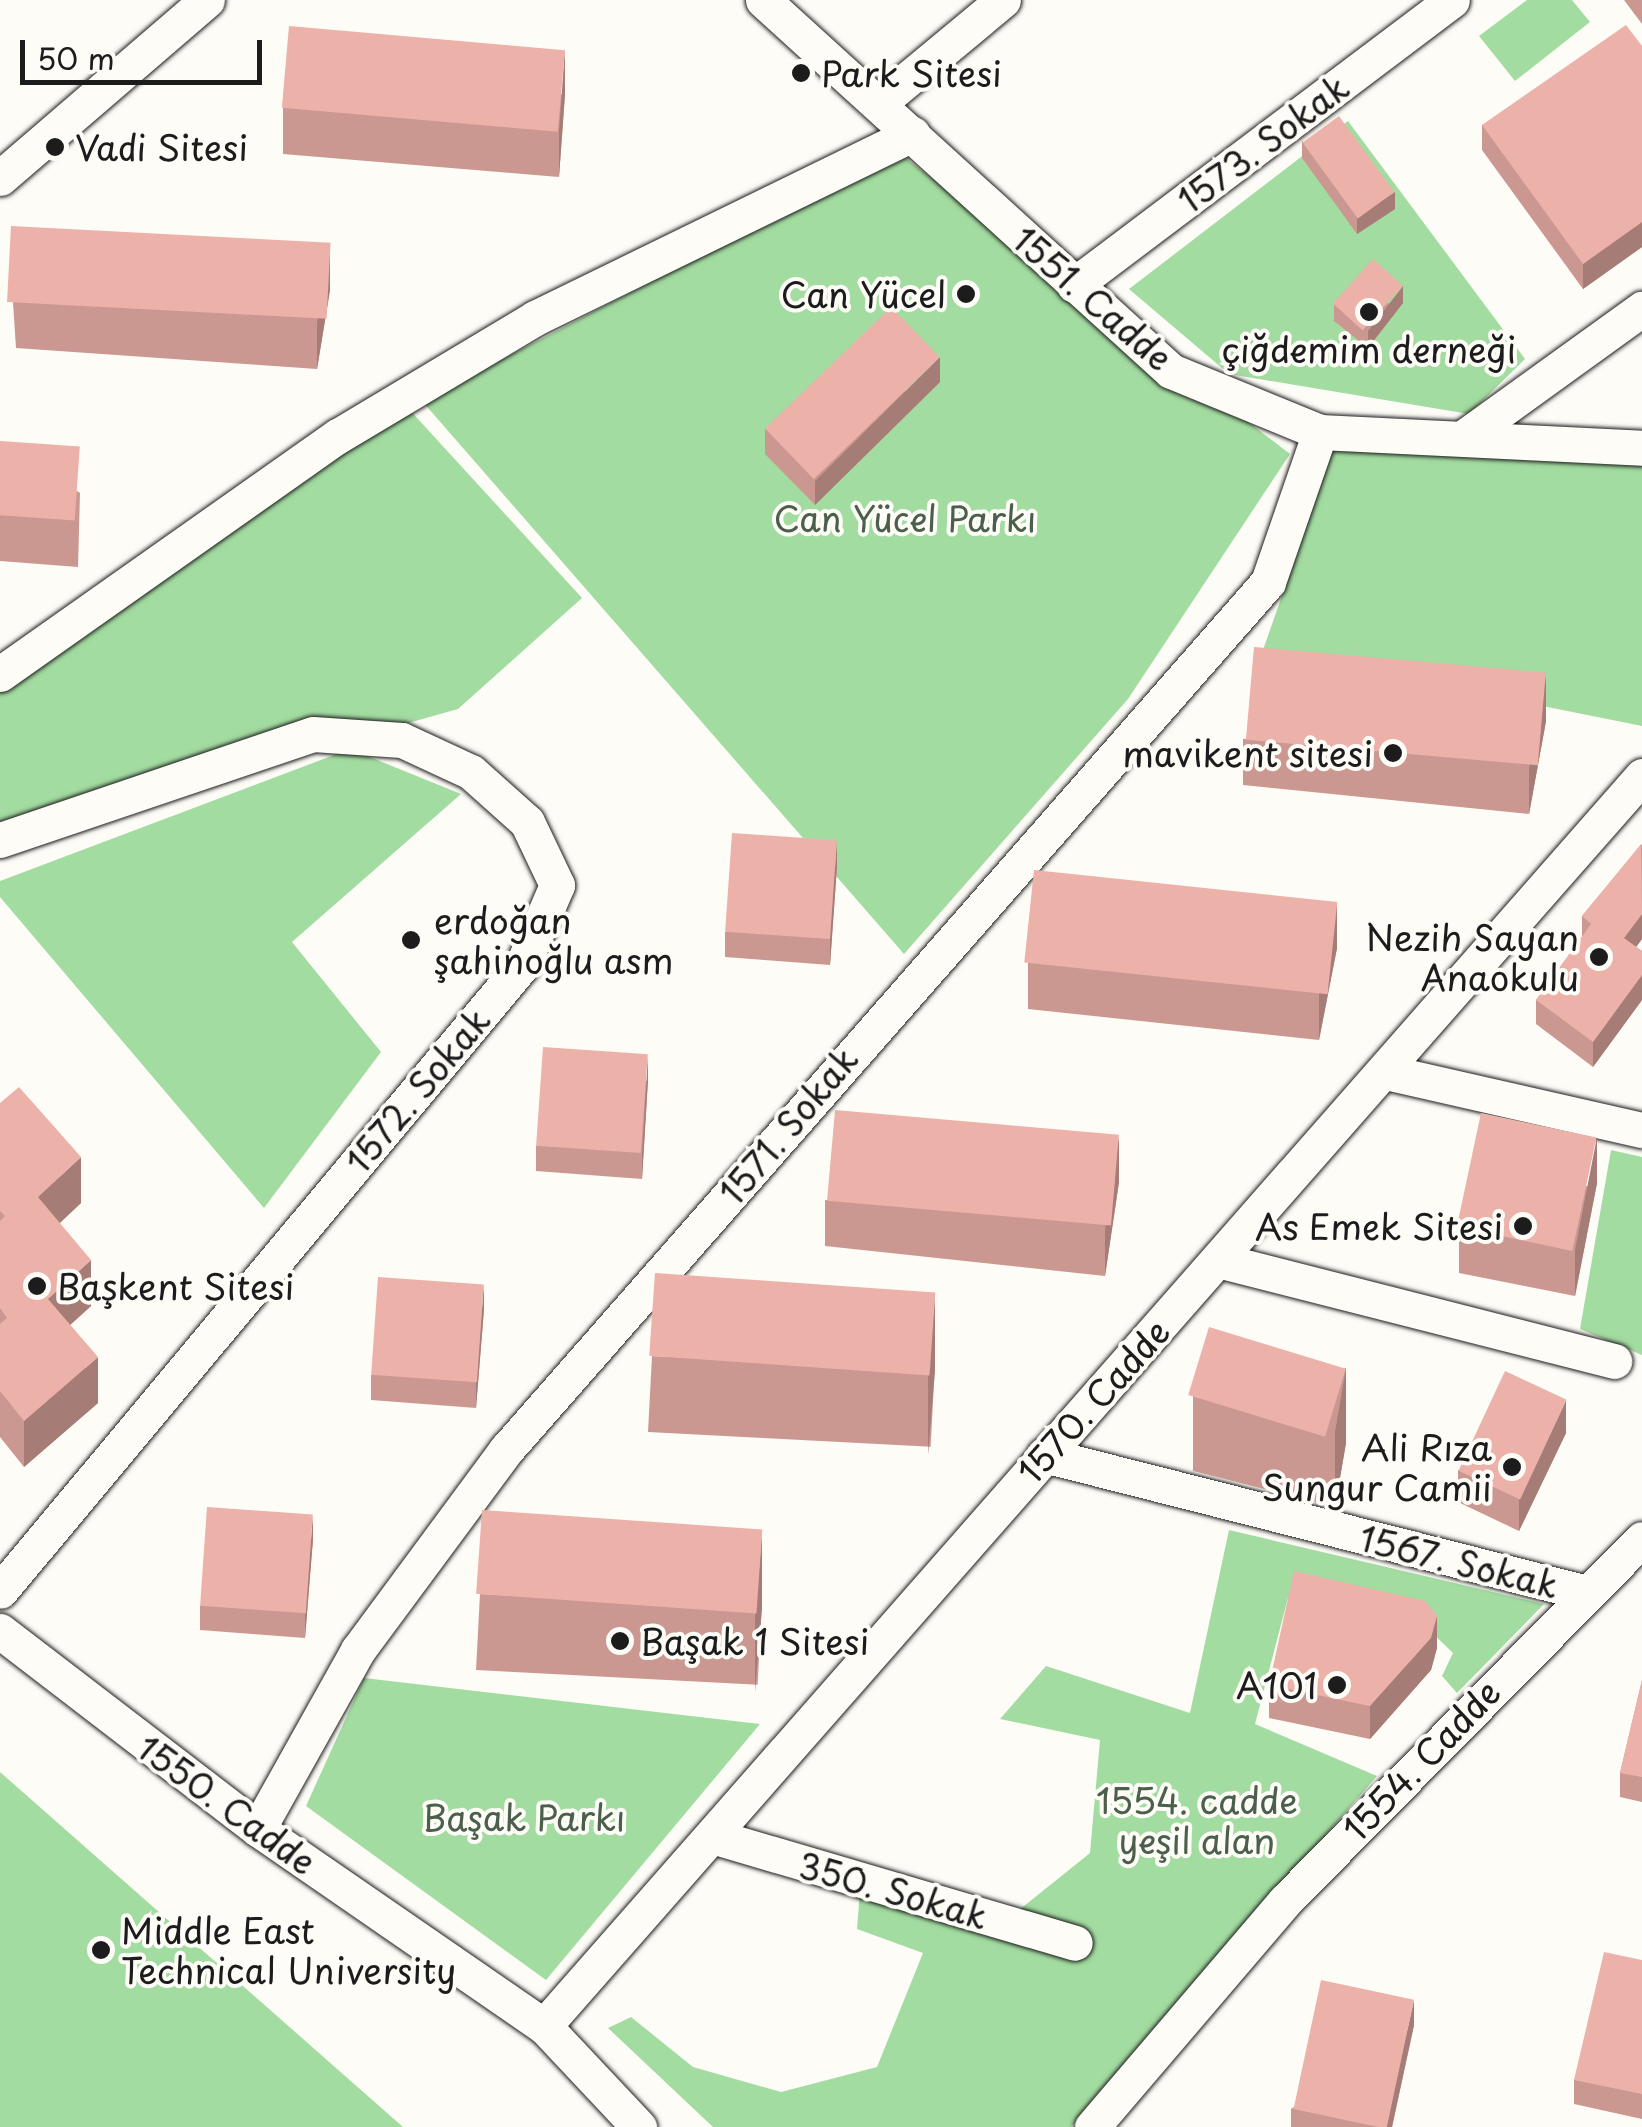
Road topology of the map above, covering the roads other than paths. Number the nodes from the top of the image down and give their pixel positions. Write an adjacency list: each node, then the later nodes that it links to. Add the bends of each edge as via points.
1 (207, 0): 7 (street)
2 (764, 0): 5 (street, 1551. Cadde)
3 (1003, 0): 5 (street)
4 (1452, 0): 8 (street, 1573. Sokak)
5 (879, 103): 6 (street, 1551. Cadde)
6 (912, 134): 8 (street, 1551. Cadde); 13 (street, via 666,248 502,338 338,436)
7 (0, 178)
8 (1074, 286): 10 (street, 1551. Cadde, via 1171,370)
9 (1642, 309): 11 (street)
10 (1320, 432): 11 (street, 1551. Cadde); 25 (street, 1571. Sokak, via 1268,582 506,1450 358,1650)
11 (1467, 435): 12 (street, 1551. Cadde)
12 (1642, 448)
13 (0, 674)
14 (1642, 776): 16 (street, 1570. Cadde)
15 (0, 840): 22 (street, 1572. Sokak, via 314,734 402,740 472,772 527,822 557,885 523,964)
16 (1386, 1072): 17 (street); 18 (street, 1570. Cadde)
17 (1642, 1130)
18 (1218, 1260): 19 (street); 20 (street, 1570. Cadde)
19 (1614, 1361)
20 (1044, 1455): 23 (street, 1567. Sokak); 26 (street, 1570. Cadde)
21 (1635, 1555): 23 (street, 1554. Cadde)
22 (0, 1592)
23 (1582, 1592): 30 (street, 1554. Cadde, via 1285,1901)
24 (0, 1631): 25 (street, 1550. Cadde)
25 (258, 1829): 28 (street, 1550. Cadde)
26 (712, 1836): 27 (street, 350. Sokak); 28 (street, 1570. Cadde)
27 (1074, 1943)
28 (544, 2026): 29 (street, 1550. Cadde)
29 (639, 2127)
30 (1092, 2127)

